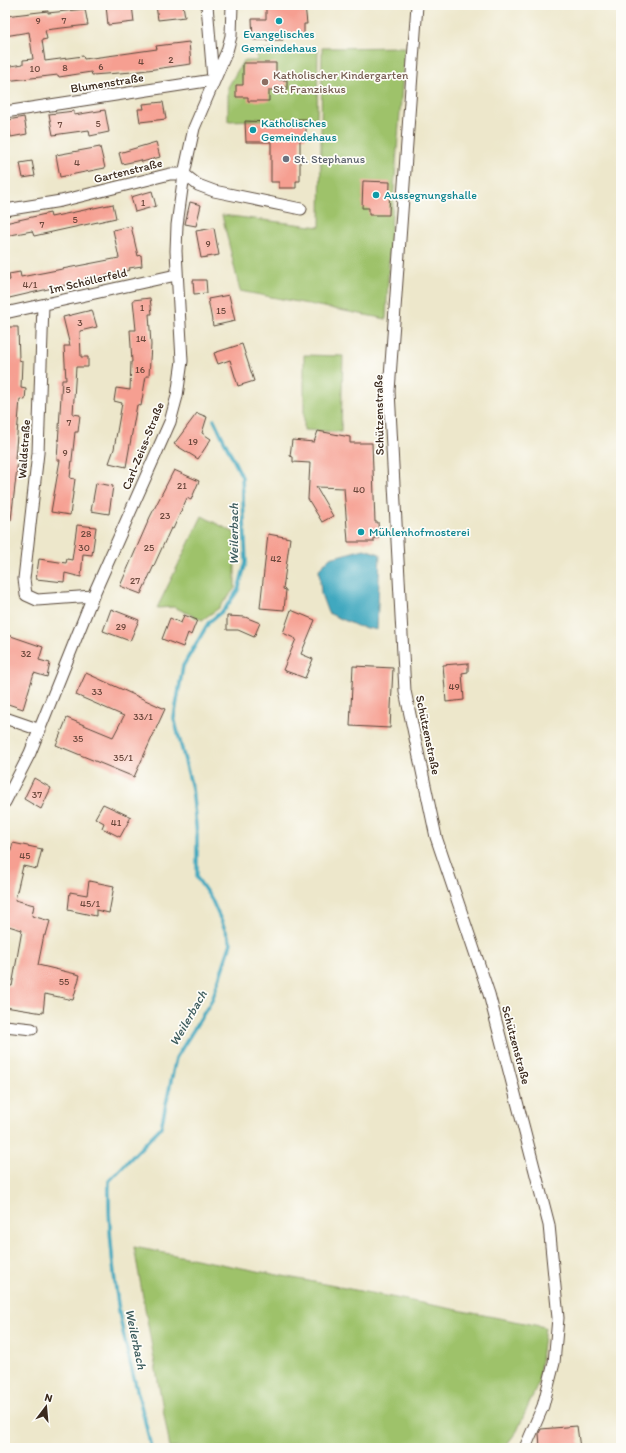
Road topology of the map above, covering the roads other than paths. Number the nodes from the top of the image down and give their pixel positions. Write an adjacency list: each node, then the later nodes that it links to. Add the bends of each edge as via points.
1 (207, 5): 4 (street)
2 (232, 5): 4 (street, Carl-Zeiss-Straße, via 231,36)
3 (417, 5): 18 (street, Schützenstraße, via 389,391 405,691 436,837 489,994 549,1225 558,1318 554,1363 543,1406)
4 (213, 80): 5 (street, Blumenstraße); 6 (street, Carl-Zeiss-Straße, via 194,128)
5 (5, 112)
6 (184, 174): 7 (street, via 198,185 214,191); 8 (street, Gartenstraße, via 170,174 60,201); 9 (street, Carl-Zeiss-Straße, via 177,225)
7 (301, 209)
8 (5, 210)
9 (176, 275): 10 (street, Im Schöllerfeld); 12 (street, Carl-Zeiss-Straße, via 182,361 177,396 170,422)
10 (42, 305): 11 (street, Im Schöllerfeld); 12 (street, Waldstraße, via 38,453 24,579 26,595 37,600)
11 (5, 313)
12 (93, 596): 14 (street, Carl-Zeiss-Straße)
13 (5, 718): 14 (street)
14 (40, 730): 15 (street, Carl-Zeiss-Straße)
15 (5, 802)
16 (5, 1026): 17 (street)
17 (32, 1029)
18 (525, 1448)

